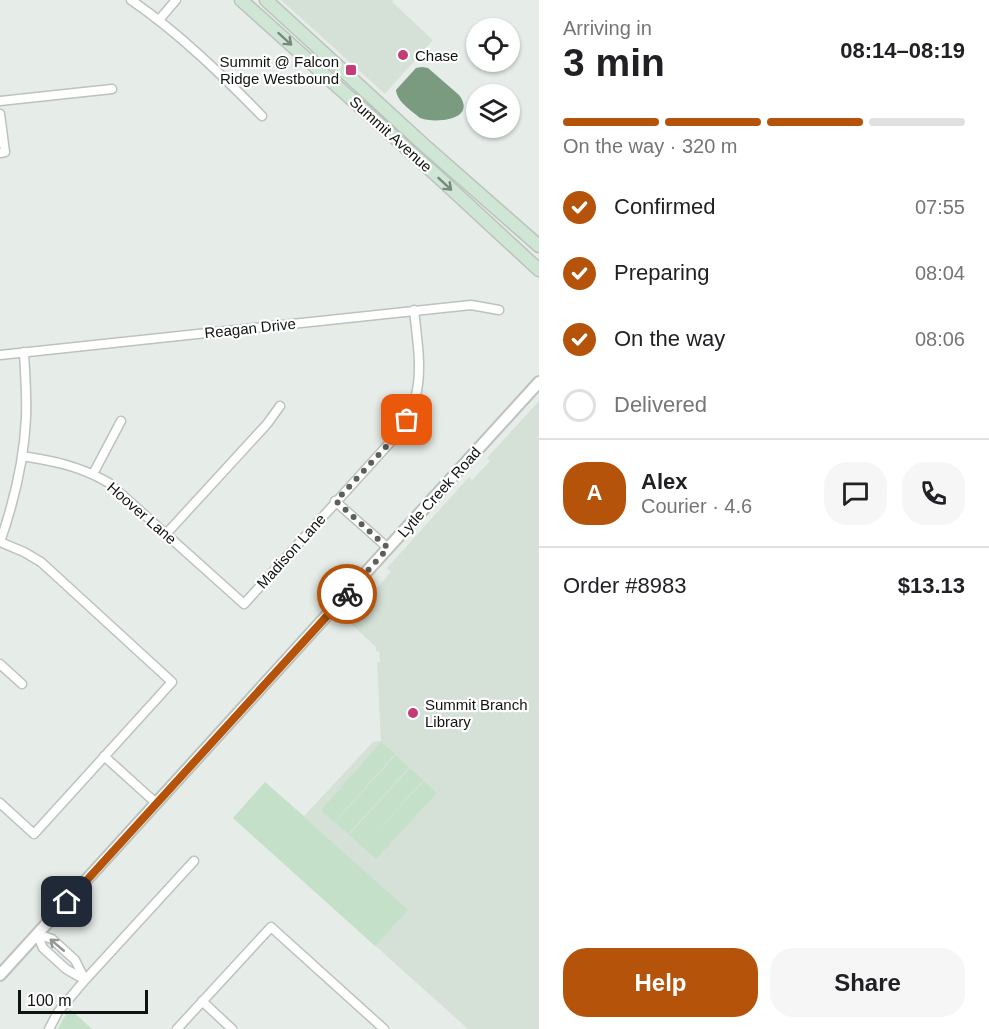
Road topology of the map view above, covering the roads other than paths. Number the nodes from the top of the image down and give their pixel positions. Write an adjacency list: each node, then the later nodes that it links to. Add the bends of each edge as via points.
1 (131, 0): 5 (street)
2 (176, 0): 5 (street)
3 (242, 0): 12 (main road, Summit Avenue, one-way to 12)
4 (266, 0): 11 (main road, Summit Avenue)
5 (159, 20): 9 (street)
6 (112, 89): 7 (street)
7 (0, 101)
8 (0, 114): 10 (street)
9 (262, 116)
10 (2, 152)
11 (539, 246)
12 (539, 270)
13 (414, 310): 14 (street, Reagan Drive, via 471,305); 15 (street, Reagan Drive); 22 (street, Madison Lane, via 420,370 411,411 395,437)
14 (499, 310)
15 (24, 352): 16 (street, Reagan Drive); 20 (street, via 27,394)
16 (0, 355)
17 (539, 382): 25 (street, Lytle Creek Road)
18 (279, 406): 23 (street)
19 (121, 421): 21 (street)
20 (22, 456): 21 (street, Hoover Lane); 24 (street)
21 (93, 474): 23 (street, Hoover Lane, via 109,483)
22 (336, 501): 25 (street); 26 (street, Madison Lane)
23 (166, 534): 26 (street, Hoover Lane)
24 (0, 542): 29 (street, via 41,562 172,682)
25 (388, 548): 31 (street, Lytle Creek Road)
26 (244, 604)
27 (0, 664): 28 (street)
28 (22, 684)
29 (104, 756): 30 (street, via 34,834); 31 (street)
30 (0, 803)
31 (156, 803): 33 (street, Lytle Creek Road)
32 (194, 861): 35 (street)
33 (37, 934): 34 (street, Lytle Creek Road); 35 (street, via 43,948); 35 (street, one-way to 33, via 75,960 52,939)
34 (0, 975)
35 (85, 980): 37 (street)
36 (202, 1001): 38 (street); 39 (street); 40 (street, via 271,927)
37 (49, 1029)
38 (177, 1029)
39 (232, 1029)
40 (384, 1029)

